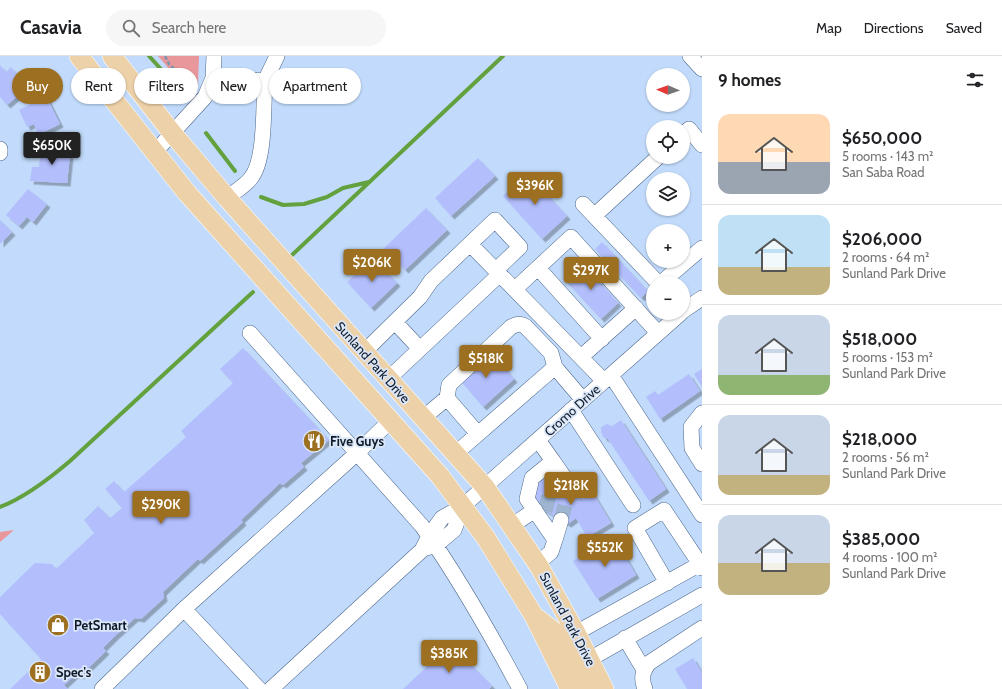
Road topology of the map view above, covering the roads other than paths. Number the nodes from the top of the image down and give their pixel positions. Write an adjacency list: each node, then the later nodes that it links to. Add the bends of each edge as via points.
1 (79, 56): 17 (main road, Sunland Park Drive)
2 (112, 56): 13 (main road, Sunland Park Drive)
3 (214, 56): 7 (street)
4 (266, 56): 10 (street, via 263,64)
5 (277, 56): 10 (street)
6 (690, 56): 8 (street)
7 (213, 68)
8 (702, 70)
9 (261, 81): 10 (street)
10 (265, 81): 19 (street, via 261,152 257,167 250,179)
11 (206, 95): 13 (street)
12 (690, 129): 14 (street)
13 (173, 134): 17 (street); 19 (main road, Sunland Park Drive)
14 (702, 145)
15 (0, 149): 16 (street)
16 (0, 152)
17 (155, 152): 48 (main road, Sunland Park Drive, via 187,193)
18 (650, 164): 21 (street)
19 (227, 198): 38 (main road, Sunland Park Drive)
20 (583, 204): 21 (street)
21 (594, 216): 26 (street)
22 (470, 244): 25 (street); 25 (street, via 495,220 520,247); 33 (street, via 431,281 420,297)
23 (702, 248): 27 (street)
24 (538, 268): 28 (street); 31 (street, via 571,237); 36 (street)
25 (498, 272): 28 (street); 37 (street)
26 (651, 276)
27 (669, 276)
28 (515, 289): 39 (street)
29 (702, 298): 30 (street, Cromo Drive)
30 (690, 306)
31 (636, 308): 35 (street); 36 (street)
32 (673, 320): 35 (street, Cromo Drive)
33 (395, 322): 37 (street); 38 (street)
34 (250, 333): 51 (street)
35 (658, 333): 41 (street, Cromo Drive)
36 (602, 338): 39 (street)
37 (420, 349): 42 (street)
38 (364, 352): 42 (main road, Sunland Park Drive)
39 (581, 357): 41 (street)
40 (555, 367): 43 (street, via 551,353 525,326 516,324 450,385); 44 (street); 49 (street)
41 (608, 378): 44 (street, Cromo Drive); 60 (street)
42 (388, 379): 47 (main road, Sunland Park Drive)
43 (447, 398): 47 (street); 49 (street)
44 (583, 400): 45 (street, Cromo Drive)
45 (571, 410): 50 (street, Cromo Drive); 57 (street)
46 (702, 413): 53 (street, via 691,427 692,448)
47 (423, 418): 52 (main road, Sunland Park Drive)
48 (390, 421): 51 (street); 58 (main road, Sunland Park Drive, via 440,476)
49 (478, 434): 52 (street)
50 (538, 440): 54 (street); 55 (street, Cromo Drive)
51 (356, 454): 64 (street, via 422,526); 69 (street)
52 (455, 454): 55 (main road, Sunland Park Drive)
53 (702, 464)
54 (555, 470): 56 (street, via 570,484); 59 (street, via 532,478 527,499)
55 (485, 487): 58 (street, Cromo Drive); 62 (main road, Sunland Park Drive)
56 (569, 490)
57 (633, 505)
58 (463, 506): 64 (street, Cromo Drive, via 442,518); 70 (main road, Sunland Park Drive)
59 (541, 514): 62 (street); 63 (street)
60 (702, 515)
61 (561, 520): 63 (street)
62 (511, 526): 65 (main road, Sunland Park Drive)
63 (555, 540): 65 (street, via 551,552)
64 (429, 544): 78 (street, Cromo Drive); 79 (street, via 490,634)
65 (537, 564): 72 (main road, Sunland Park Drive)
66 (701, 566): 67 (street); 67 (street, via 664,510 635,528)
67 (667, 583): 72 (street)
68 (702, 595): 73 (street)
69 (184, 610): 76 (street); 77 (street)
70 (534, 616): 80 (main road, Sunland Park Drive); 81 (main road, via 561,637)
71 (702, 628): 75 (street, via 649,663)
72 (576, 633): 74 (main road, Sunland Park Drive)
73 (625, 638): 74 (street); 75 (street)
74 (590, 659): 82 (main road, Sunland Park Drive)
75 (644, 670): 83 (street, via 642,677)
76 (102, 689)
77 (260, 689)
78 (271, 689)
79 (520, 689)
80 (570, 689)
81 (588, 689)
82 (604, 689)
83 (645, 689)

